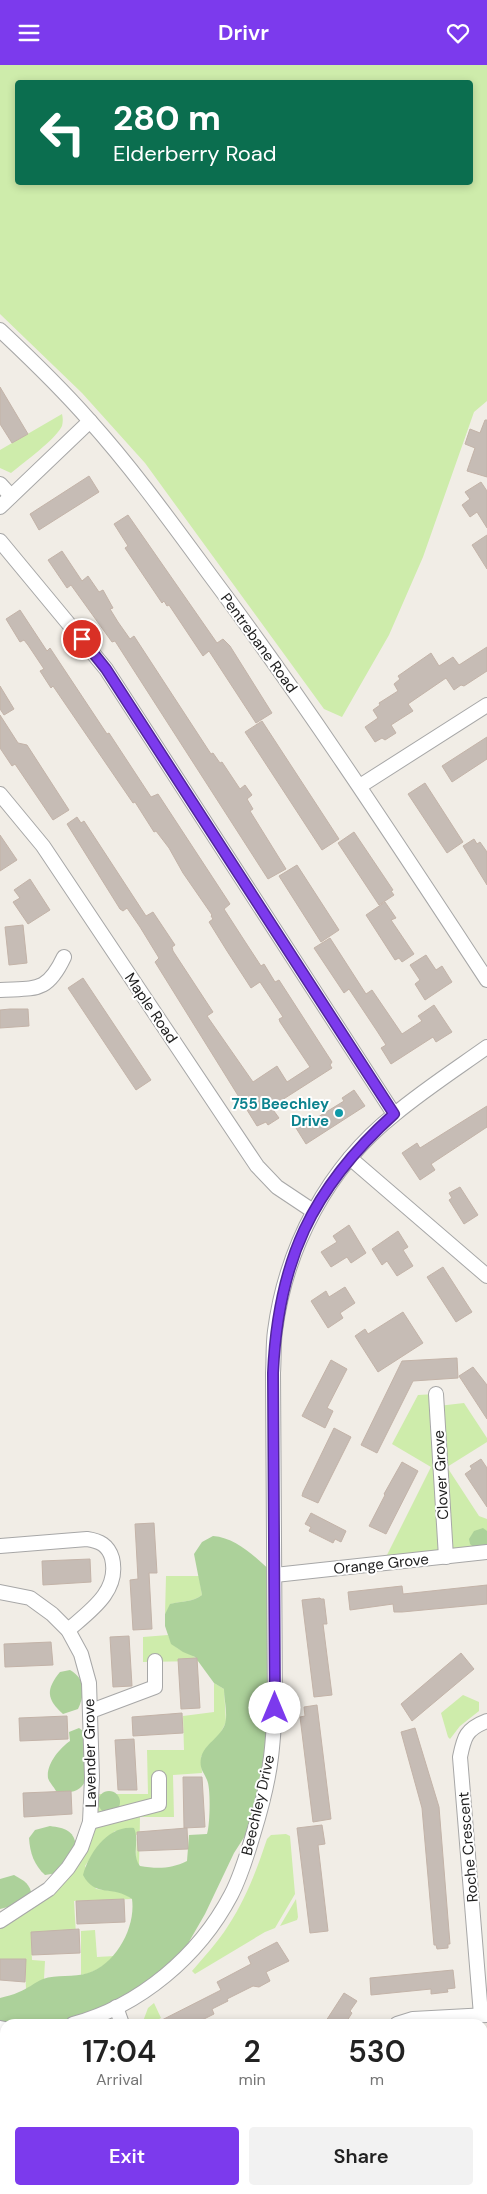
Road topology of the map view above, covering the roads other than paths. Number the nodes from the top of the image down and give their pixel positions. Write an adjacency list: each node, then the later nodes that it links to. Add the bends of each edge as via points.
1 (0, 330): 2 (street, Pentrebane Road)
2 (90, 421): 4 (street); 8 (street, Pentrebane Road, via 159,506 251,630)
3 (0, 484): 4 (street)
4 (11, 496): 5 (street)
5 (0, 507)
6 (0, 541): 14 (street, via 106,669)
7 (487, 705): 8 (street)
8 (360, 785): 11 (street, Pentrebane Road)
9 (1, 797): 16 (street, Maple Road, via 43,845 257,1166 277,1187)
10 (64, 957): 12 (street, via 56,973 39,987)
11 (487, 980)
12 (0, 990)
13 (487, 1047): 14 (street, Beechley Drive)
14 (394, 1114): 15 (street, Beechley Drive)
15 (350, 1158): 16 (street, Beechley Drive); 17 (street)
16 (314, 1211): 22 (street, Beechley Drive, via 286,1277 275,1332)
17 (487, 1276)
18 (436, 1394): 21 (street, Clover Grove)
19 (0, 1546): 24 (street, via 87,1539 100,1541 110,1550 113,1578 107,1593)
20 (487, 1552): 21 (street, Orange Grove)
21 (446, 1557): 22 (street, Orange Grove)
22 (276, 1575): 31 (street, Beechley Drive, via 275,1708 271,1757 244,1866 226,1904 193,1949 144,1992)
23 (0, 1592): 24 (street, Lavender Grove, via 30,1599)
24 (68, 1630): 26 (street, Lavender Grove, via 81,1654 89,1683)
25 (155, 1661): 26 (street, via 155,1687)
26 (91, 1711): 29 (street, Lavender Grove)
27 (487, 1721): 32 (street, Roche Crescent, via 475,1726 464,1737 460,1757)
28 (159, 1777): 29 (street, via 160,1804)
29 (90, 1823): 30 (street, Lavender Grove, via 81,1848 49,1889)
30 (0, 1921)
31 (116, 2007): 33 (street, Beechley Drive); 34 (street)
32 (484, 2015): 35 (street)
33 (86, 2019)
34 (120, 2019)
35 (413, 2019)

